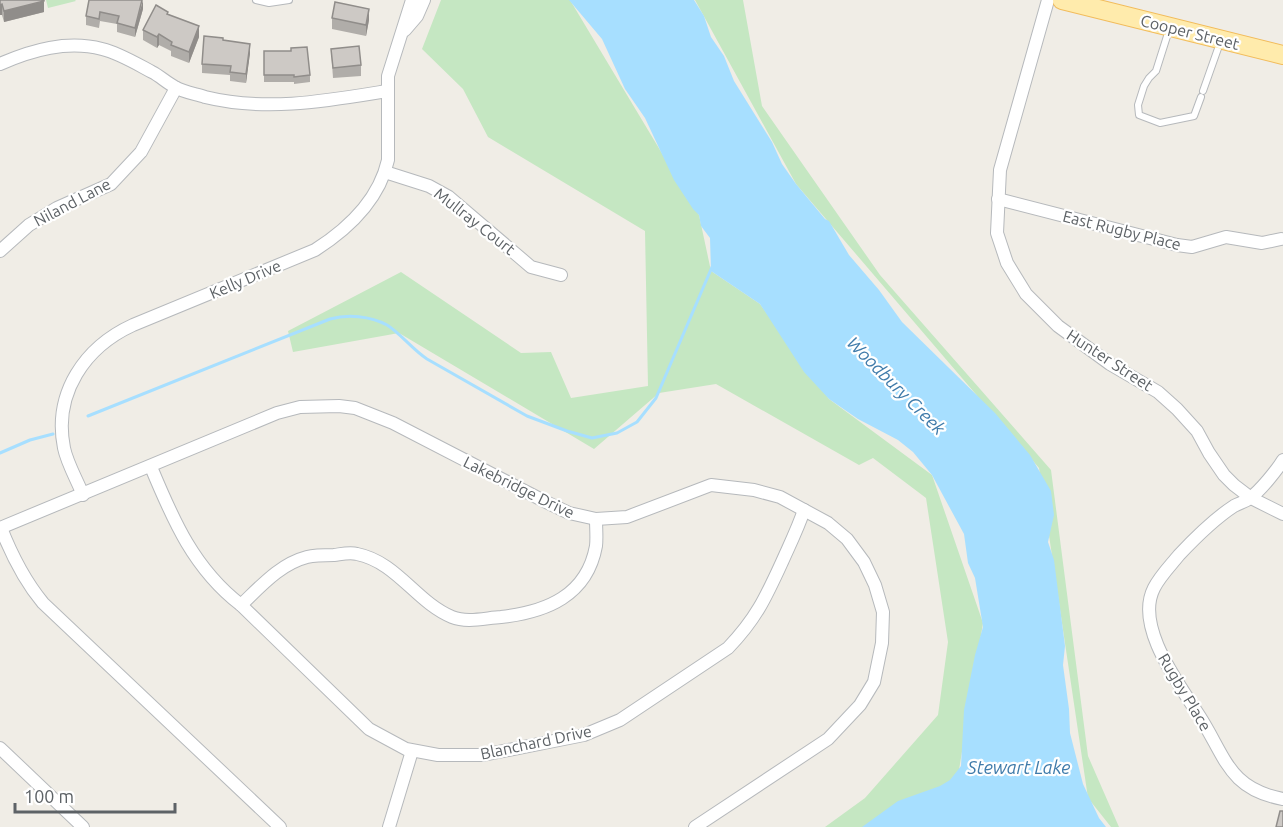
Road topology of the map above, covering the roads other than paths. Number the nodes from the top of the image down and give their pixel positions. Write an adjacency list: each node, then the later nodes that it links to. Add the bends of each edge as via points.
1 (256, 0): 2 (lane)
2 (289, 0)
3 (412, 0): 8 (street, Kelly Drive)
4 (424, 0): 8 (street, Kelly Drive, via 417,16)
5 (1048, 0): 15 (street, Hunter Street, via 1000,170)
6 (1062, 0): 7 (main road, Cooper Street)
7 (1170, 27): 9 (main road, Cooper Street); 9 (lane, via 1156,71 1144,86 1138,105 1139,116 1160,123 1194,116)
8 (402, 33): 13 (street, Kelly Drive)
9 (1221, 40): 10 (main road, Cooper Street)
10 (1283, 55)
11 (0, 64): 12 (street, via 45,48 102,49 154,73)
12 (176, 88): 13 (street, via 229,102 283,105); 17 (street, Niland Lane, via 150,140 111,184 57,208 29,225)
13 (387, 91): 14 (street, Kelly Drive, via 389,134)
14 (385, 172): 18 (street, Mullray Court, via 449,197 531,267); 21 (street, Kelly Drive, via 352,221 315,250 132,325 94,350 71,382 63,422 64,448)
15 (998, 200): 16 (street, East Rugby Place, via 1192,247 1226,237 1262,243); 22 (street, Hunter Street, via 997,233 1007,263 1026,294 1058,326 1110,364 1158,392 1177,409 1197,431 1224,475)
16 (1282, 239)
17 (0, 251)
18 (561, 275)
19 (1283, 460): 22 (street, Rugby Place)
20 (151, 467): 21 (street, Lakebridge Drive); 25 (street, Lakebridge Drive, via 277,413 300,407 339,406 374,415 569,513); 27 (street, Blanchard Drive, via 186,545 224,592)
21 (83, 495): 26 (street, Lakebridge Drive)
22 (1251, 498): 24 (street, Hunter Street); 30 (street, Rugby Place, via 1234,505 1174,561 1154,589 1150,610 1158,648 1235,777 1264,796)
23 (804, 510): 25 (street, Lakebridge Drive, via 780,497 754,490 711,485 627,517); 29 (street, Blanchard Drive, via 761,608 743,633 728,648 620,720 584,735 483,755); 34 (street, Lakebridge Drive, via 847,539 875,585 883,612 874,682 860,705 828,739)
24 (1283, 514)
25 (596, 519): 27 (street, via 596,546 579,583 556,604 533,612 466,621 452,617 378,561 355,553 308,556 288,564)
26 (1, 528): 32 (street, Lakebridge Drive, via 17,566 43,603)
27 (241, 605): 29 (street, Blanchard Drive, via 369,729)
28 (0, 748): 31 (street)
29 (412, 751): 33 (street)
30 (1283, 799)
31 (83, 827)
32 (280, 827)
33 (389, 827)
34 (695, 827)

